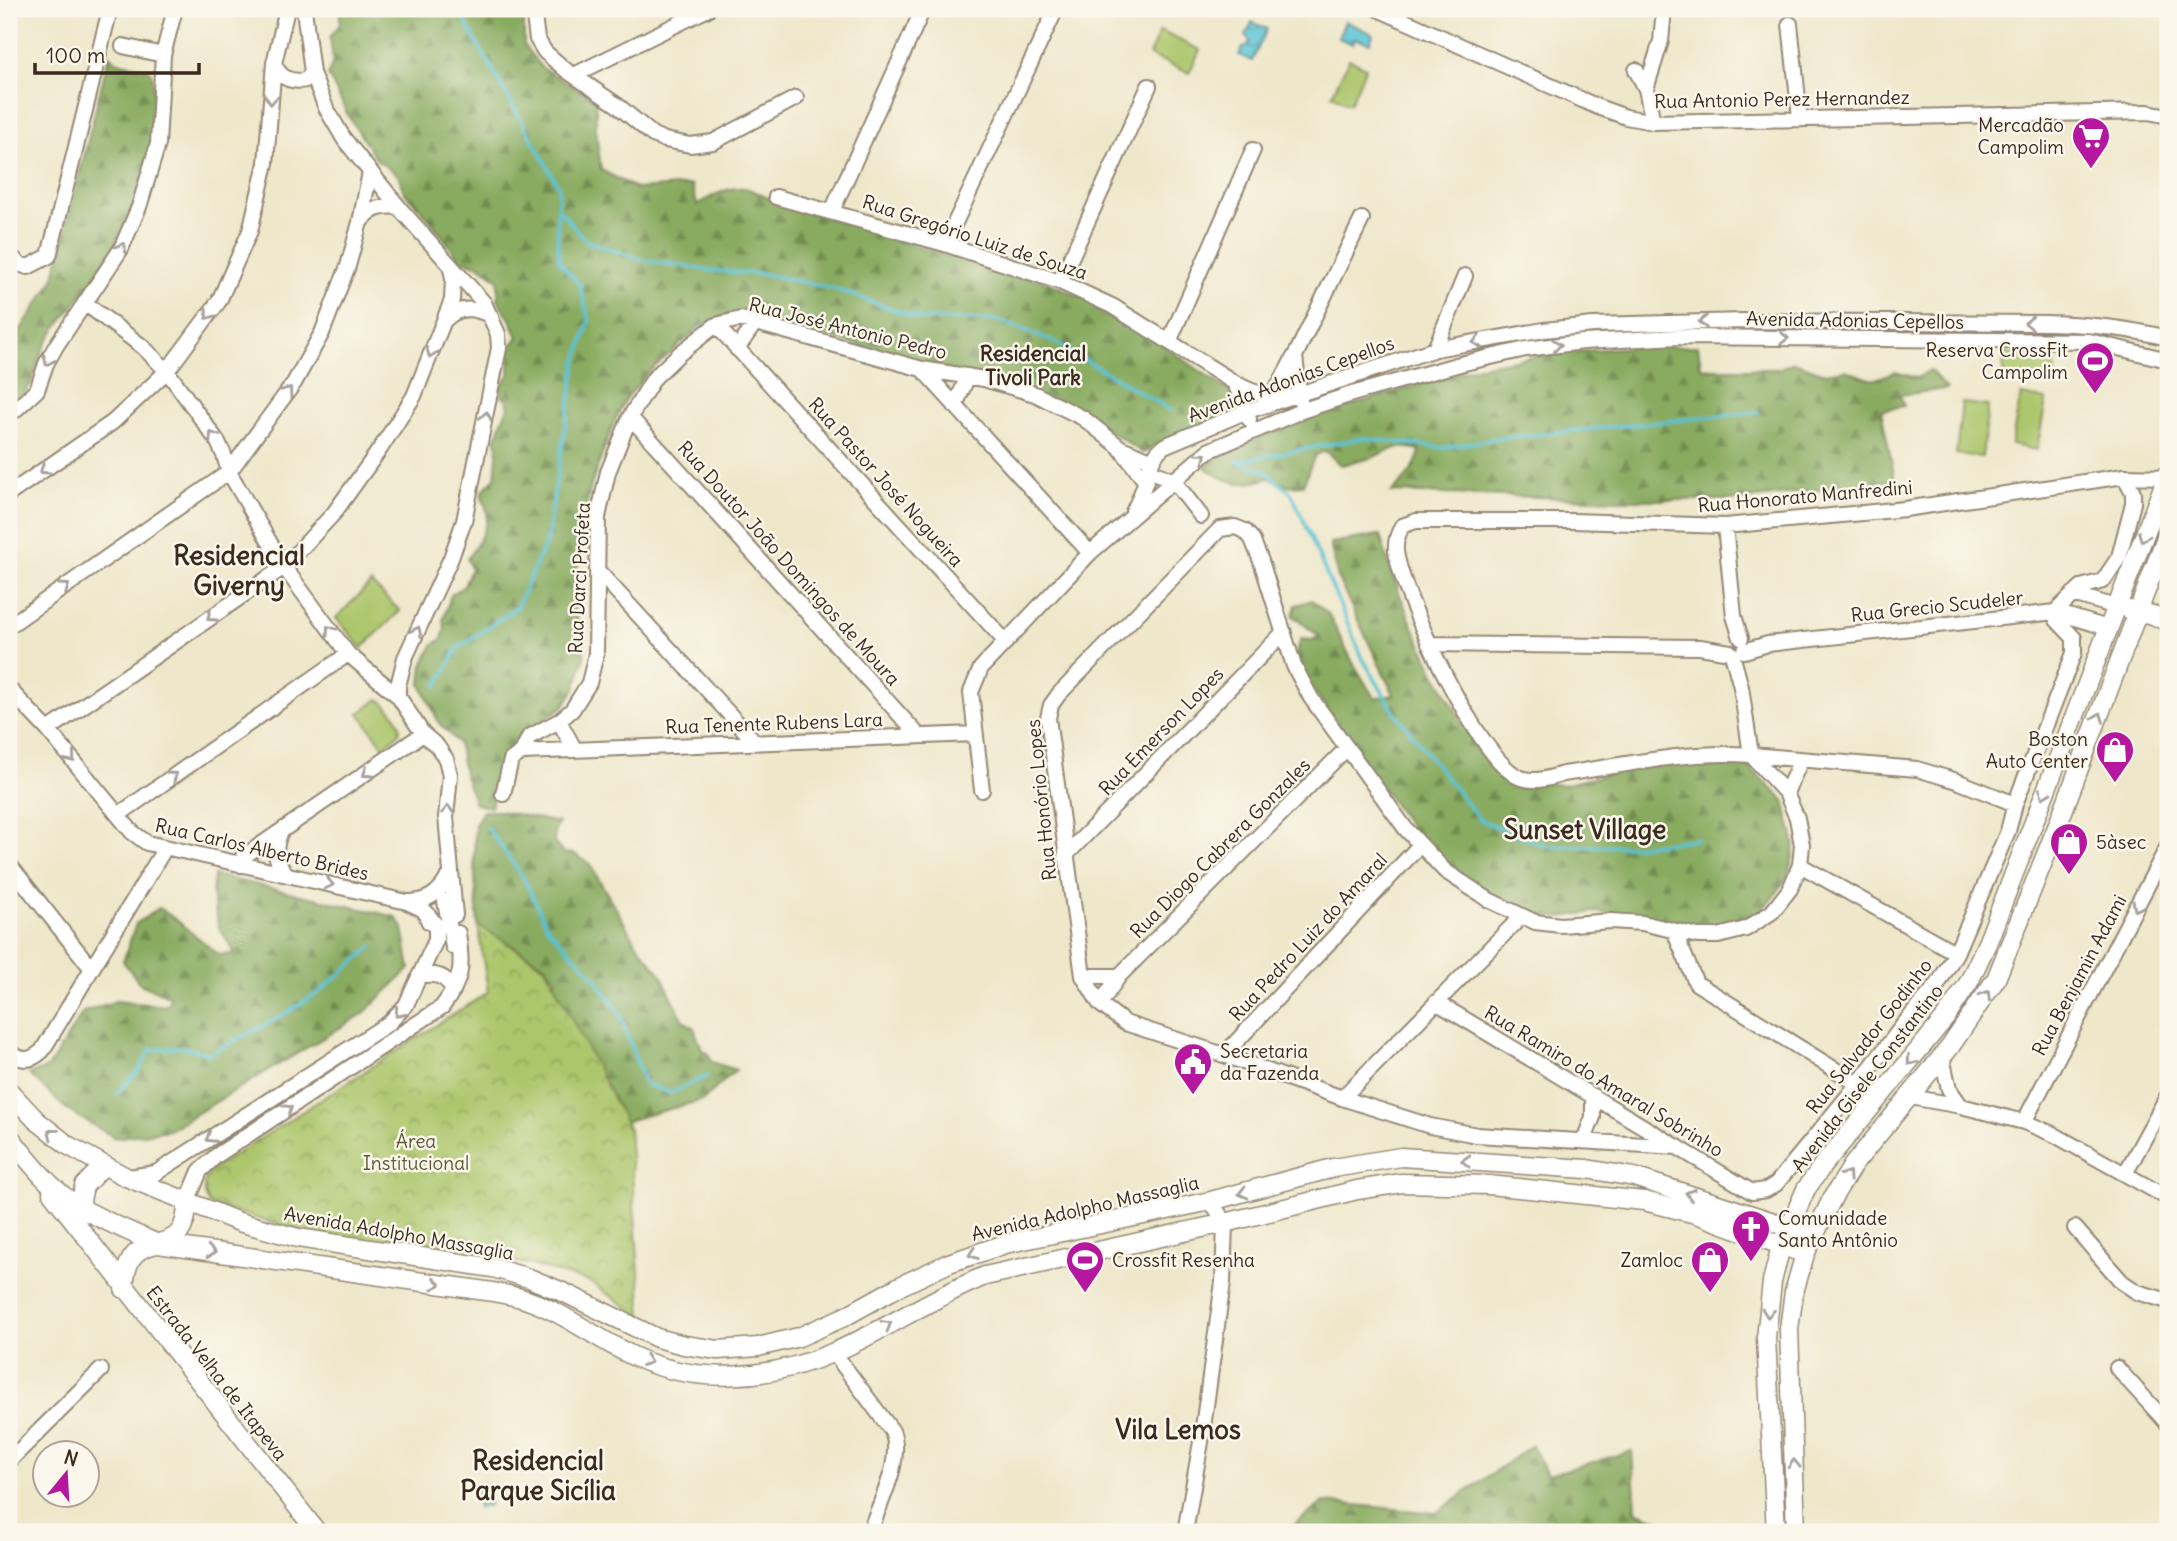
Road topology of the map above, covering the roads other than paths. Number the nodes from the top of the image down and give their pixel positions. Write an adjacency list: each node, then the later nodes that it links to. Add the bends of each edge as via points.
1 (110, 9): 36 (street, via 49,256 28,267)
2 (175, 9): 15 (street)
3 (287, 9): 12 (street)
4 (304, 9): 13 (street)
5 (533, 9): 20 (street, via 537,39 545,52)
6 (708, 9): 16 (street)
7 (923, 9): 32 (street)
8 (1056, 9): 35 (street)
9 (1378, 9): 27 (street, Rua Antonio Perez Hernandez, via 1598,107)
10 (1664, 9): 22 (street, via 1661,41)
11 (1790, 24): 26 (street)
12 (279, 38): 13 (street, via 295,34); 17 (street)
13 (307, 38): 19 (street)
14 (123, 46): 15 (street)
15 (163, 55): 40 (street, one-way to 15, via 121,250 153,167 161,118)
16 (608, 58): 20 (street); 23 (street, via 599,74)
17 (274, 63): 19 (street, via 286,79 306,79); 54 (street, one-way to 54, via 266,163 250,231 219,302)
18 (1636, 70): 22 (street)
19 (312, 73): 29 (street, via 344,139)
20 (573, 75): 23 (street)
21 (1149, 86): 39 (street)
22 (1646, 89): 27 (street)
23 (603, 94): 24 (street, via 653,135 677,145 713,142)
24 (796, 99)
25 (2168, 116): 26 (street, Rua Antonio Perez Hernandez, via 2148,112)
26 (1800, 118): 27 (street, Rua Antonio Perez Hernandez)
27 (1653, 122)
28 (1253, 150): 47 (street)
29 (370, 172): 31 (street); 34 (street)
30 (776, 197): 32 (street, Rua Gregório Luiz de Souza)
31 (399, 207): 34 (street, via 379,207); 37 (street)
32 (832, 211): 35 (street, Rua Gregório Luiz de Souza)
33 (1362, 219): 51 (street)
34 (360, 222): 66 (street, one-way to 34, via 294,383 323,333)
35 (945, 244): 39 (street, Rua Gregório Luiz de Souza)
36 (9, 254)
37 (450, 265): 41 (street); 42 (street, via 454,288)
38 (1465, 276): 50 (street)
39 (1060, 282): 47 (street, Rua Gregório Luiz de Souza, via 1112,306)
40 (86, 304): 54 (street); 60 (street, one-way to 60, via 56,345 37,390)
41 (491, 316): 42 (street, via 464,309); 91 (street, one-way to 41, via 405,659 464,521 499,348)
42 (443, 321): 76 (street, one-way to 76, via 414,396 380,449 334,513)
43 (755, 323): 44 (street, Rua José Antonio Pedro, via 741,319); 49 (street); 53 (street, Rua José Antonio Pedro)
44 (716, 325): 49 (street, Rua Pastor José Nogueira); 62 (street, Rua Darci Profeta, via 653,378)
45 (2118, 327): 46 (street, Avenida Adonias Cepellos); 48 (street); 50 (street, Avenida Adonias Cepellos, one-way to 50, via 1663,322 1544,330)
46 (2168, 338)
47 (1169, 342): 56 (street, Rua Gregório Luiz de Souza)
48 (2113, 346): 52 (street, Avenida Adonias Cepellos); 59 (street, Avenida Adonias Cepellos, one-way to 48, via 1460,364 1583,342 1678,337 2089,341)
49 (737, 349): 86 (street, Rua Pastor José Nogueira)
50 (1435, 349): 57 (street, Avenida Adonias Cepellos)
51 (1294, 356): 56 (street, Rua Gregório Luiz de Souza, via 1269,395); 57 (street)
52 (2168, 360)
53 (922, 369): 55 (street, Rua José Antonio Pedro); 58 (street)
54 (167, 371): 66 (street, one-way to 54, via 218,442); 70 (street, one-way to 70, via 113,422)
55 (968, 376): 58 (street); 64 (street, Rua José Antonio Pedro, via 1035,394 1083,418)
56 (1235, 383): 61 (street)
57 (1299, 394): 59 (street); 61 (street, Avenida Adonias Cepellos)
58 (955, 406): 75 (street)
59 (1301, 411): 63 (street, Avenida Adonias Cepellos)
60 (9, 412)
61 (1245, 412): 63 (street); 65 (street, Avenida Adonias Cepellos, via 1164,446)
62 (630, 417): 77 (street, Rua Darci Profeta, via 605,483 598,517); 96 (street, Rua Doutor João Domingos de Moura)
63 (1254, 430): 69 (street, Avenida Adonias Cepellos, one-way to 63, via 1208,451)
64 (1121, 447): 65 (street, Rua José Antonio Pedro); 65 (street, Rua José Antonio Pedro)
65 (1149, 471): 69 (street, Rua José Antonio Pedro); 72 (street)
66 (229, 472): 76 (street); 83 (street, one-way to 66)
67 (2168, 475): 68 (street, Rua Honorato Manfredini); 79 (main road, Avenida Gisele Constantino, one-way to 79)
68 (2124, 476): 73 (street, Rua Honorato Manfredini, via 1905,509); 78 (street, via 2133,503 2119,557 2104,581)
69 (1173, 480): 71 (street, Rua José Antonio Pedro); 72 (street, Avenida Adonias Cepellos)
70 (9, 494)
71 (1201, 516)
72 (1131, 517): 75 (street, Avenida Adonias Cepellos)
73 (1725, 526): 87 (street, Rua Honorato Manfredini, via 1573,521 1416,522 1402,526 1396,552); 88 (street)
74 (2168, 532): 81 (main road)
75 (1090, 552): 86 (street, Avenida Adonias Cepellos)
76 (284, 567): 89 (street, one-way to 76); 93 (street, one-way to 93)
77 (597, 570): 92 (street, Rua Darci Profeta, via 596,654 589,683); 97 (street)
78 (2073, 594): 79 (street); 80 (street)
79 (2116, 607): 81 (main road); 84 (main road, Avenida Gisele Constantino)
80 (2055, 612): 84 (street, Rua Grecio Scudeler); 88 (street, Rua Grecio Scudeler); 106 (street, Rua Salvador Godinho, via 2074,638 2074,653)
81 (2139, 612): 82 (main road); 135 (main road, one-way to 81, via 1996,979 2013,941)
82 (2168, 622)
83 (9, 626)
84 (2108, 628): 151 (main road, Avenida Gisele Constantino, one-way to 151, via 1969,982 1921,1049)
85 (1284, 632): 98 (street, via 1294,666 1311,698); 113 (street, Rua Emerson Lopes); 113 (street, Rua Honório Lopes, via 1252,539 1235,527 1220,528 1051,705 1048,718)
86 (1006, 642): 95 (street, Avenida Adonias Cepellos, via 981,668 971,692)
87 (1429, 644): 88 (street); 101 (street, via 1476,732 1520,778 1542,780 1694,754)
88 (1737, 647): 101 (street)
89 (348, 654): 91 (street); 107 (street, one-way to 89)
90 (9, 689): 93 (street, Rua Carlos Alberto Brides)
91 (398, 696): 94 (street)
92 (559, 721): 99 (street); 100 (street, Rua Darci Profeta, via 529,737)
93 (48, 730): 107 (street, Rua Carlos Alberto Brides, one-way to 107)
94 (423, 734): 108 (street, one-way to 108); 112 (street, one-way to 94, via 446,817 450,775 446,759)
95 (975, 734): 96 (street, Rua Tenente Rubens Lara); 103 (street, Avenida Adonias Cepellos)
96 (919, 736): 97 (street, Rua Tenente Rubens Lara)
97 (755, 743): 99 (street, Rua Tenente Rubens Lara)
98 (1347, 748): 109 (street); 129 (street, Rua Diogo Cabrera Gonzales)
99 (575, 750): 100 (street, Rua Tenente Rubens Lara)
100 (522, 752): 105 (street, Rua Darci Profeta, via 511,760)
101 (1751, 755): 102 (street); 104 (street)
102 (1801, 760): 104 (street); 106 (street, via 1917,769)
103 (982, 789)
104 (1786, 793): 116 (street, via 1797,818)
105 (503, 794)
106 (2015, 804): 124 (street, Rua Salvador Godinho, via 2008,831)
107 (118, 815): 111 (street, Rua Carlos Alberto Brides, via 139,838)
108 (280, 833): 115 (street, via 243,856); 117 (street, via 276,856)
109 (1420, 845): 121 (street, via 1446,872); 134 (street, Rua Pedro Luiz do Amaral)
110 (2168, 846): 143 (street, Rua Benjamin Adami, one-way to 143)
111 (165, 848): 115 (street, Rua Carlos Alberto Brides); 126 (street)
112 (450, 848): 118 (street); 119 (street)
113 (1065, 856): 128 (street, Rua Honório Lopes)
114 (9, 864): 126 (street)
115 (241, 865): 117 (street, Rua Carlos Alberto Brides)
116 (1800, 865): 122 (street, via 1790,889 1772,912 1746,929 1718,936); 124 (street)
117 (288, 875): 120 (street, Rua Carlos Alberto Brides, one-way to 120)
118 (447, 879): 120 (street, via 420,902); 125 (street, via 448,926)
119 (455, 909)
120 (420, 910): 127 (street, via 432,917 438,929)
121 (1522, 916): 122 (street, via 1561,925 1632,922); 131 (street)
122 (1674, 931): 136 (street, via 1696,983)
123 (458, 933): 125 (street)
124 (1955, 953): 136 (street, Rua Salvador Godinho, via 1938,984)
125 (462, 967): 130 (street)
126 (92, 969): 133 (street, via 42,1051 34,1059 23,1060)
127 (419, 976): 130 (street, via 444,978); 150 (street, one-way to 150, via 406,1005 389,1023 156,1173)
128 (1083, 976): 129 (street); 132 (street, Rua Honório Lopes)
129 (1119, 976): 132 (street, Rua Diogo Cabrera Gonzales)
130 (453, 991): 155 (street, one-way to 130, via 200,1171 216,1156 442,1007)
131 (1436, 1002): 139 (street, Rua Ramiro do Amaral Sobrinho); 141 (street)
132 (1100, 1004): 134 (street, via 1125,1023)
133 (9, 1052)
134 (1224, 1055): 141 (street)
135 (1942, 1057): 140 (main road); 142 (street, via 1949,1088)
136 (1858, 1084): 152 (street, Rua Salvador Godinho, via 1776,1185)
137 (9, 1091): 148 (main road, Avenida Adolpho Massaglia, one-way to 137, via 36,1120)
138 (2168, 1095): 149 (street)
139 (1593, 1096): 145 (street, via 1593,1118); 146 (street, Rua Ramiro do Amaral Sobrinho)
140 (1910, 1097): 142 (street); 161 (main road, one-way to 140, via 1853,1165)
141 (1342, 1098): 145 (street, via 1477,1136)
142 (1961, 1105): 143 (street)
143 (2024, 1122): 149 (street)
144 (9, 1136): 147 (main road)
145 (1584, 1140): 146 (street)
146 (1678, 1147): 152 (street, Rua Ramiro do Amaral Sobrinho)
147 (30, 1162): 156 (main road); 162 (main road, Estrada Velha de Itapeva)
148 (103, 1166): 150 (main road, Avenida Adolpho Massaglia); 156 (main road, via 84,1185)
149 (2125, 1174): 153 (street)
150 (126, 1177): 155 (main road, Avenida Adolpho Massaglia)
151 (1806, 1189): 157 (main road, via 1778,1212); 159 (main road, Avenida Gisele Constantino)
152 (1752, 1192)
153 (2168, 1198)
154 (1211, 1201): 157 (main road, Avenida Adolpho Massaglia, one-way to 154, via 1634,1177 1587,1169 1402,1157 1332,1168); 158 (street); 169 (main road, Avenida Adolpho Massaglia, one-way to 169, via 1005,1244 949,1263)
155 (187, 1202): 163 (main road, via 182,1231); 168 (main road, Avenida Adolpho Massaglia, via 298,1238 493,1268 529,1278)
156 (78, 1206): 162 (main road, via 79,1225); 163 (main road)
157 (1755, 1214): 159 (main road, Avenida Adolpho Massaglia)
158 (1225, 1223): 164 (main road, via 1357,1190 1402,1183 1460,1184 1644,1200); 171 (main road, one-way to 158, via 944,1293 985,1276); 179 (street, via 1223,1282)
159 (1789, 1226): 161 (main road, Avenida Adolpho Massaglia); 164 (main road, Avenida Gisele Constantino)
160 (2075, 1228): 167 (street, via 2122,1282 2137,1293)
161 (1814, 1235): 165 (main road)
162 (86, 1238): 166 (main road, Estrada Velha de Itapeva)
163 (158, 1244): 166 (main road, via 141,1248 129,1261); 170 (main road, one-way to 170, via 511,1296 554,1311)
164 (1781, 1246): 165 (main road); 180 (main road, Avenida Gisele Constantino, one-way to 180, via 1766,1338)
165 (1805, 1254): 181 (main road, one-way to 165, via 1789,1329)
166 (124, 1289): 177 (main road, Estrada Velha de Itapeva)
167 (2168, 1301)
168 (596, 1308): 169 (main road, Avenida Adolpho Massaglia, via 657,1338 718,1350 799,1337); 170 (street)
169 (844, 1317): 171 (main road)
170 (585, 1329): 172 (main road, one-way to 172, via 661,1367 722,1377 784,1369)
171 (859, 1341): 172 (main road)
172 (834, 1353): 178 (street, via 896,1441 896,1462)
173 (2117, 1367): 175 (street)
174 (101, 1370): 176 (street)
175 (2168, 1424)
176 (9, 1461)
177 (317, 1532)
178 (870, 1532)
179 (1185, 1532)
180 (1776, 1532)
181 (1796, 1532)

